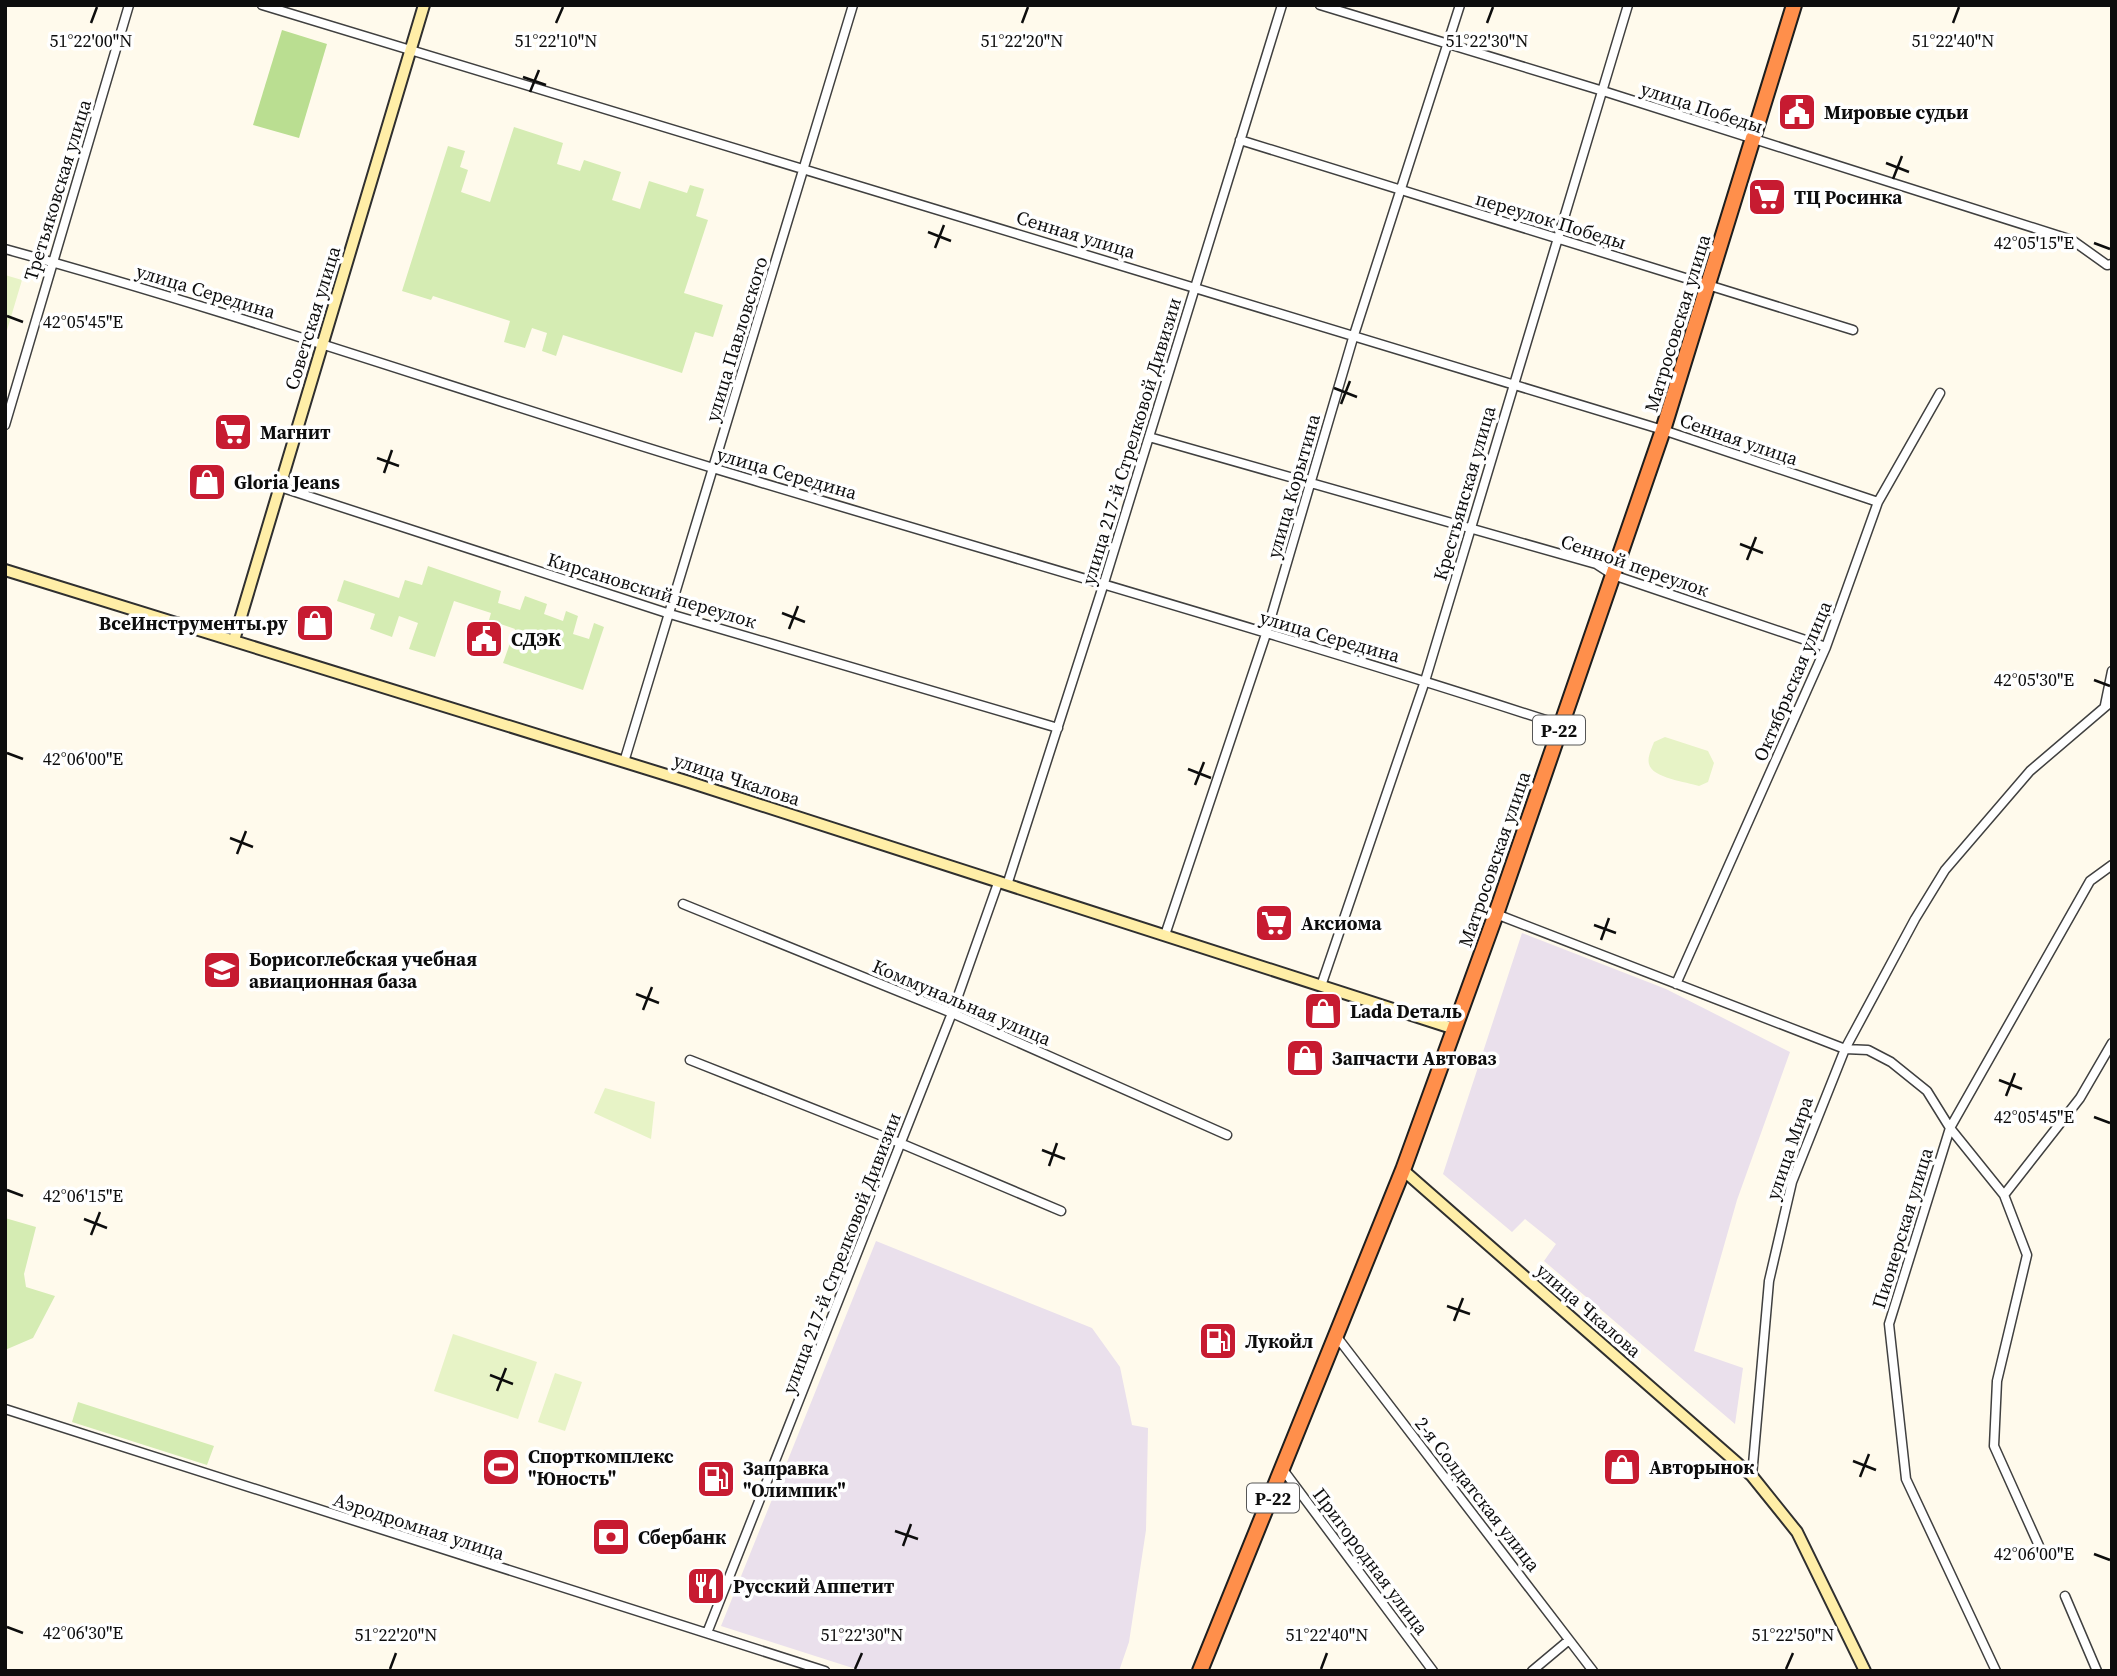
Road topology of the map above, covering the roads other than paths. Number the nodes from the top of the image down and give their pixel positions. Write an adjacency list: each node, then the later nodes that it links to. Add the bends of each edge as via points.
1 (129, 5): 19 (street, Третьяковская улица)
2 (262, 5): 11 (street, Сенная улица)
3 (424, 5): 11 (street, Советская улица)
4 (853, 5): 15 (street, улица Павловского)
5 (1282, 5): 13 (street, улица 217-й Стрелковой Дивизии)
6 (1320, 5): 10 (street, улица Победы)
7 (1460, 5): 10 (street, улица Корытина)
8 (1628, 5): 12 (street, Крестьянская улица)
9 (1794, 5): 14 (highway, Матросовская улица / Р-22)
10 (1449, 43): 12 (street, улица Победы); 16 (street, улица Корытина)
11 (410, 50): 15 (street, Сенная улица); 25 (street, Советская улица)
12 (1603, 91): 14 (street, улица Победы); 17 (street, Крестьянская улица)
13 (1240, 140): 16 (street, переулок Победы); 21 (street, улица 217-й Стрелковой Дивизии)
14 (1754, 141): 20 (street, улица Победы, via 2072,240); 22 (highway, Матросовская улица / Р-22)
15 (805, 167): 21 (street, Сенная улица); 31 (street, улица Павловского)
16 (1402, 191): 17 (street, переулок Победы); 24 (street, улица Корытина)
17 (1558, 237): 22 (street, переулок Победы); 26 (street, Крестьянская улица)
18 (5, 249): 19 (street, улица Середина)
19 (51, 261): 25 (street, улица Середина); 28 (street, Третьяковская улица)
20 (2109, 265)
21 (1195, 286): 24 (street, Сенная улица); 30 (street, улица 217-й Стрелковой Дивизии)
22 (1709, 286): 23 (street, переулок Победы); 29 (highway, Матросовская улица / Р-22)
23 (1853, 330)
24 (1353, 338): 26 (street, Сенная улица); 32 (street, улица Корытина)
25 (323, 343): 31 (street, улица Середина); 33 (street, Советская улица)
26 (1511, 385): 29 (street, Сенная улица); 35 (street, Крестьянская улица)
27 (1940, 393): 34 (street, Октябрьская улица)
28 (5, 425)
29 (1663, 430): 34 (street, Сенная улица); 37 (highway, Матросовская улица / Р-22)
30 (1149, 437): 32 (street, Сенной переулок); 38 (street, улица 217-й Стрелковой Дивизии)
31 (713, 468): 38 (street, улица Середина); 39 (street, улица Павловского)
32 (1311, 484): 35 (street, Сенной переулок); 40 (street, улица Корытина)
33 (280, 487): 39 (street, Кирсановский переулок); 41 (street, Советская улица)
34 (1878, 502): 42 (street, Октябрьская улица)
35 (1470, 530): 37 (street, Сенной переулок, via 1596,564); 44 (street, Крестьянская улица)
36 (5, 570): 41 (street, улица Чкалова)
37 (1613, 575): 42 (street, Сенной переулок); 46 (highway, Матросовская улица / Р-22)
38 (1104, 583): 40 (street, улица Середина); 47 (street, улица 217-й Стрелковой Дивизии)
39 (670, 614): 47 (street, Кирсановский переулок); 48 (street, улица Павловского)
40 (1266, 634): 44 (street, улица Середина); 53 (street, улица Корытина)
41 (234, 640): 48 (street, улица Чкалова)
42 (1826, 647): 54 (street, Октябрьская улица)
43 (2112, 671): 45 (street)
44 (1424, 681): 46 (street, улица Середина); 55 (street, Крестьянская улица)
45 (2108, 703): 59 (street, улица Мира, via 2030,771 1945,870)
46 (1561, 724): 52 (highway, Матросовская улица / Р-22)
47 (1058, 728): 50 (street, улица 217-й Стрелковой Дивизии)
48 (624, 762): 50 (street, улица Чкалова)
49 (2112, 865): 61 (street, Пионерская улица, via 2090,881)
50 (1002, 884): 53 (street, улица Чкалова); 56 (street, улица 217-й Стрелковой Дивизии)
51 (683, 904): 56 (street, Коммунальная улица)
52 (1496, 914): 54 (street); 57 (highway, Матросовская улица / Р-22)
53 (1165, 935): 55 (street, улица Чкалова)
54 (1676, 984): 59 (street)
55 (1321, 986): 57 (street, улица Чкалова)
56 (953, 1013): 62 (street, Коммунальная улица); 63 (street, улица 217-й Стрелковой Дивизии)
57 (1455, 1029): 64 (highway, Матросовская улица / Р-22)
58 (2112, 1043): 65 (street, via 2081,1098)
59 (1845, 1048): 61 (street, via 1868,1050 1891,1062 1927,1091); 70 (street, улица Мира, via 1792,1182 1769,1282)
60 (690, 1060): 63 (street)
61 (1950, 1128): 65 (street); 81 (street, Пионерская улица, via 1889,1324 1906,1479)
62 (1227, 1135)
63 (900, 1143): 66 (street); 73 (street, улица 217-й Стрелковой Дивизии)
64 (1403, 1170): 67 (highway, Матросовская улица / Р-22); 70 (street, улица Чкалова)
65 (2004, 1195): 71 (street, via 2027,1255 1997,1381 1994,1446)
66 (1061, 1211)
67 (1337, 1337): 69 (highway, Матросовская улица / Р-22); 74 (street, 2-я Солдатская улица)
68 (5, 1409): 73 (street, Аэродромная улица)
69 (1284, 1471): 76 (highway, Матросовская улица / Р-22); 77 (street, Пригородная улица)
70 (1752, 1476): 80 (street, via 1797,1532)
71 (2044, 1557)
72 (2066, 1595): 82 (street)
73 (707, 1633): 75 (street, Аэродромная улица)
74 (1569, 1640): 78 (street); 79 (street, 2-я Солдатская улица)
75 (825, 1671)
76 (1200, 1671)
77 (1433, 1671)
78 (1532, 1671)
79 (1593, 1671)
80 (1865, 1671)
81 (1996, 1671)
82 (2097, 1671)

